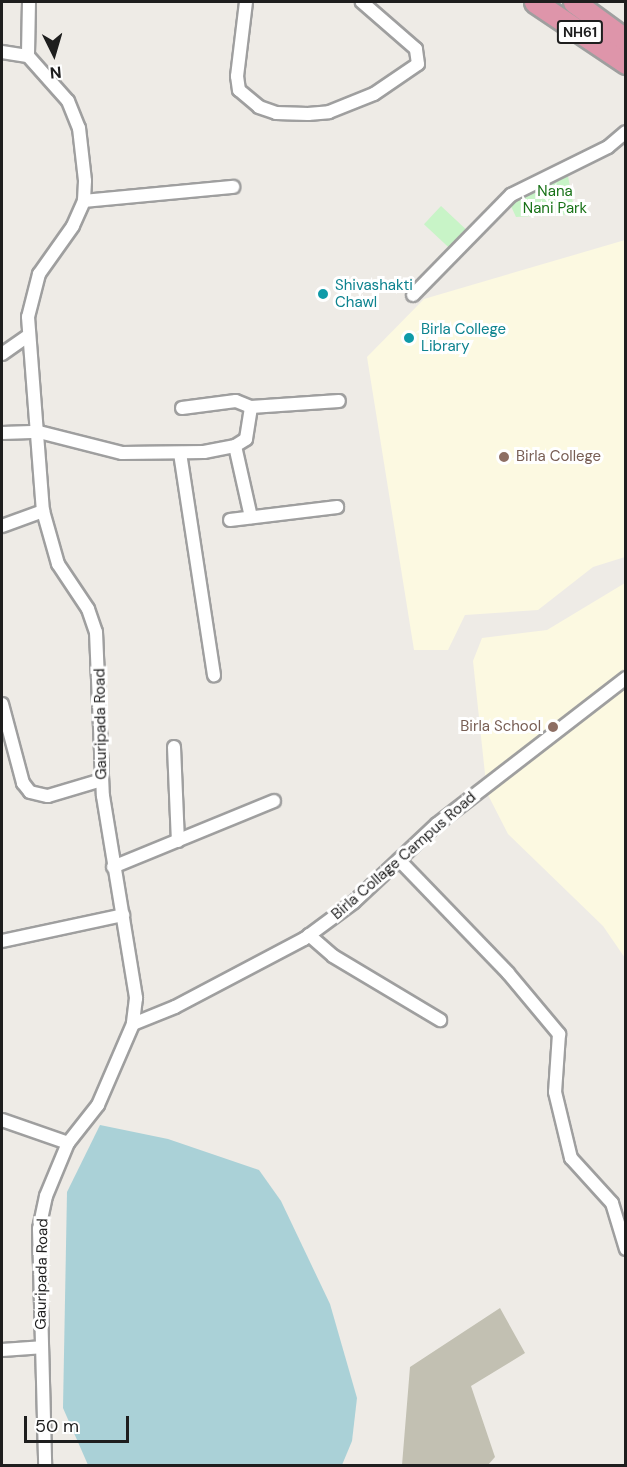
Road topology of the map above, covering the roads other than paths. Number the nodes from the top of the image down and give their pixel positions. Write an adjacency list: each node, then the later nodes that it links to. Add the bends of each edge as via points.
1 (29, 2): 8 (street)
2 (246, 2): 3 (street, via 237,76 239,90 260,107 276,113 308,114 329,112 367,98 418,64 416,49)
3 (362, 2)
4 (535, 2): 9 (highway, NH61)
5 (574, 2): 6 (highway, NH61)
6 (626, 40)
7 (2, 52): 8 (street)
8 (28, 56): 12 (street, Gauripada Road, via 68,102 79,128)
9 (626, 63)
10 (626, 132): 13 (street, via 608,147 511,195)
11 (233, 188): 12 (street)
12 (84, 201): 14 (street, Gauripada Road, via 73,226 39,274 28,317)
13 (413, 294)
14 (28, 336): 15 (street); 19 (street, Gauripada Road)
15 (2, 354)
16 (339, 400): 17 (street)
17 (251, 407): 18 (street, via 236,401); 21 (street, via 246,439)
18 (182, 408)
19 (39, 432): 20 (street); 22 (street, via 122,453); 24 (street, Gauripada Road)
20 (2, 433)
21 (235, 446): 22 (street); 25 (street)
22 (180, 453): 28 (street)
23 (337, 507): 25 (street)
24 (43, 511): 27 (street); 32 (street, Gauripada Road, via 58,564 88,609 96,632)
25 (251, 517): 26 (street)
26 (230, 520)
27 (2, 526)
28 (214, 675)
29 (626, 678): 35 (street, Birla Collage Campus Road, via 437,824)
30 (2, 704): 32 (street, via 23,783 30,792 48,796)
31 (174, 747): 34 (street)
32 (102, 780): 36 (street, Gauripada Road)
33 (274, 801): 34 (street)
34 (178, 841): 36 (street)
35 (399, 860): 38 (street, Birla Collage Campus Road, via 354,902); 44 (street, via 508,973 560,1034 555,1092 571,1158 612,1203)
36 (113, 867): 37 (street, Gauripada Road)
37 (123, 915): 39 (street); 41 (street, Gauripada Road, via 136,998)
38 (309, 935): 40 (street, via 333,956); 41 (street, Birla Collage Campus Road, via 175,1007)
39 (2, 942)
40 (440, 1020)
41 (133, 1024): 43 (street, Gauripada Road, via 98,1105)
42 (2, 1120): 43 (street)
43 (68, 1143): 45 (street, Gauripada Road, via 46,1196 39,1229)
44 (626, 1249)
45 (41, 1347): 46 (street); 47 (street, Gauripada Road)
46 (2, 1350)
47 (45, 1466)

